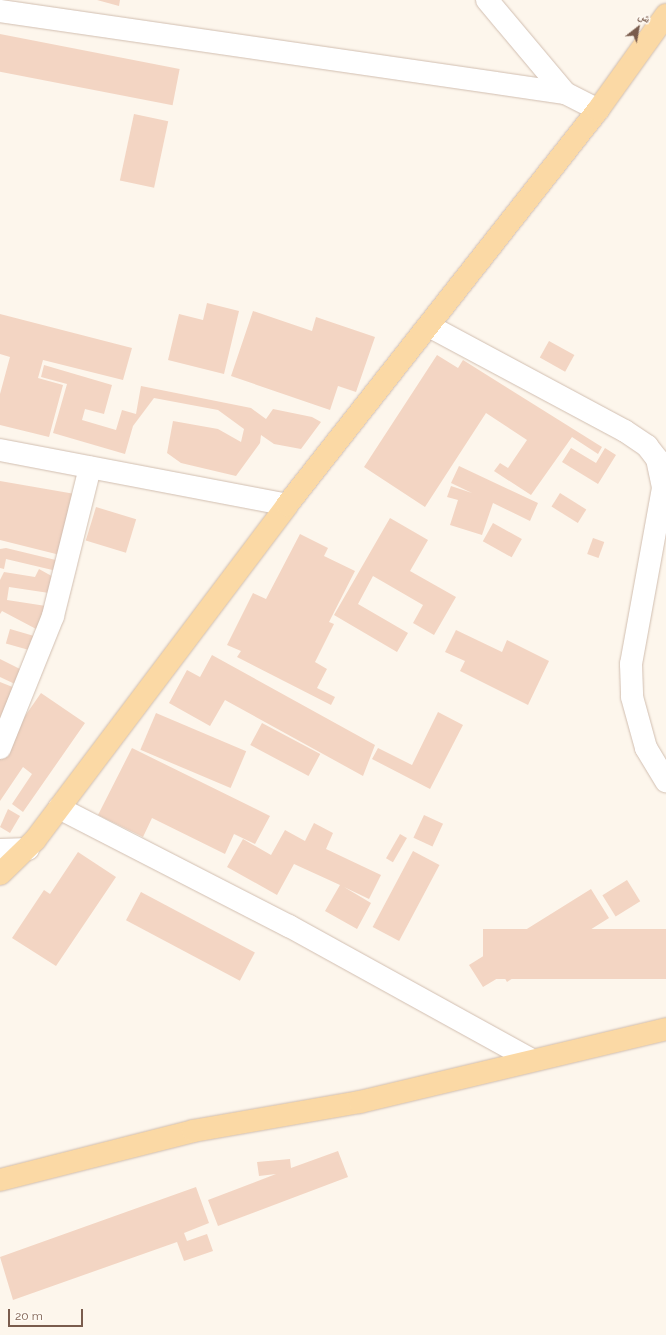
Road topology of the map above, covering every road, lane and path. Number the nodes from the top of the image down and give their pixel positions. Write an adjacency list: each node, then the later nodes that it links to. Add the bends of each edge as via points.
1 (487, 0): 4 (street)
2 (0, 11): 4 (street)
3 (666, 15): 5 (main road)
4 (565, 93): 5 (street)
5 (598, 110): 6 (main road)
6 (429, 326): 9 (main road); 11 (street, via 625,431 647,446 657,459 663,488 631,664 632,690 646,748)
7 (0, 450): 8 (street)
8 (90, 468): 9 (street); 10 (street, via 53,616)
9 (287, 505): 12 (main road)
10 (0, 748)
11 (666, 781)
12 (59, 808): 13 (main road); 17 (street, via 289,926)
13 (28, 849): 14 (street); 15 (main road)
14 (0, 850)
15 (0, 874)
16 (666, 1029): 17 (main road)
17 (532, 1060): 18 (main road, via 360,1102 193,1131)
18 (0, 1180)

